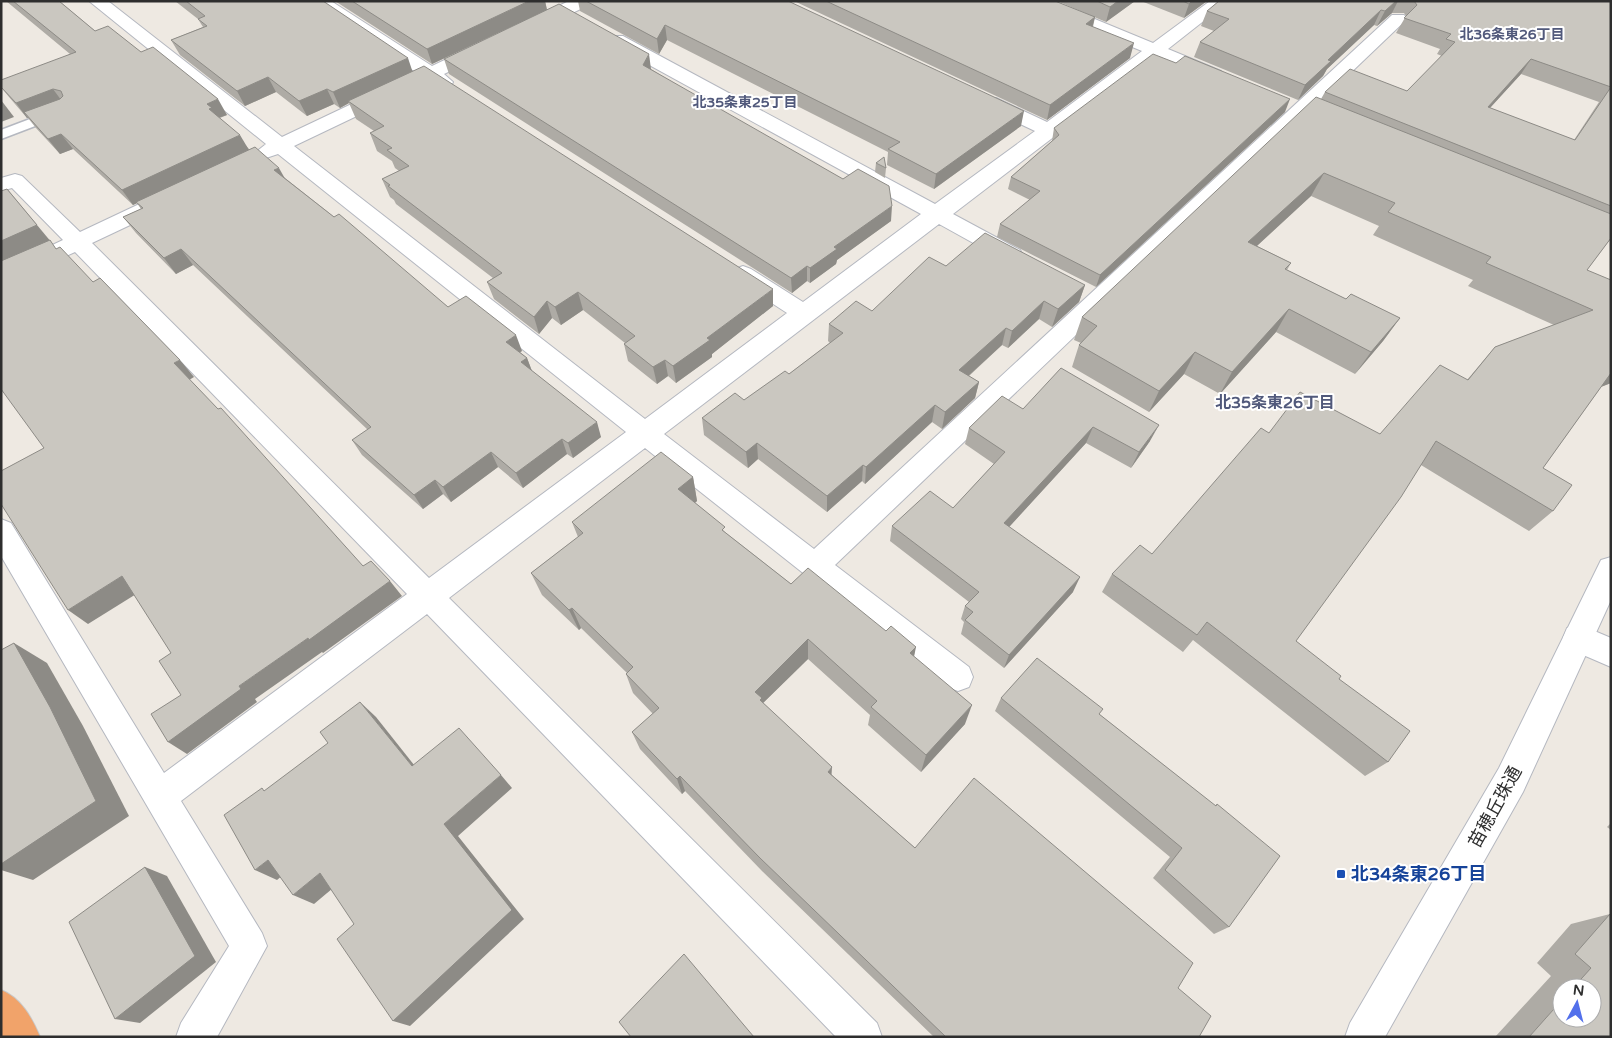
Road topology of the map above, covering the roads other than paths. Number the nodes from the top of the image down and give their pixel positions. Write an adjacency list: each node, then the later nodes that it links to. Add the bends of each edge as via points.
1 (97, 1): 18 (street)
2 (319, 1): 11 (street)
3 (545, 1): 6 (street)
4 (1036, 1): 10 (street)
5 (1221, 1): 10 (street)
6 (563, 11): 7 (street); 11 (street)
7 (582, 11)
8 (1398, 19): 28 (street, via 1089,296)
9 (598, 30): 22 (street)
10 (1155, 50): 12 (street); 16 (street)
11 (431, 74): 13 (street); 18 (street)
12 (1228, 80)
13 (456, 90)
14 (969, 93): 16 (street)
15 (65, 110): 17 (lane)
16 (1049, 130): 22 (street)
17 (1, 135)
18 (280, 146): 19 (street); 30 (street)
19 (253, 158)
20 (1, 186): 23 (street, via 15,180)
21 (174, 196): 23 (street)
22 (936, 216): 24 (street); 27 (street)
23 (77, 242): 26 (street); 34 (street)
24 (1030, 264)
25 (730, 266): 27 (street)
26 (1, 278)
27 (805, 314): 30 (street)
28 (1035, 359): 29 (street); 32 (street)
29 (1059, 374)
30 (646, 434): 32 (street); 34 (street)
31 (1, 531): 38 (street)
32 (815, 566): 37 (street)
33 (1611, 569): 35 (street, 苗穂丘珠通)
34 (428, 597): 38 (street); 42 (street)
35 (1578, 638): 36 (street); 43 (street, 苗穂丘珠通, via 1512,780)
36 (1611, 653)
37 (958, 677)
38 (160, 797): 41 (street, via 249,946)
39 (1, 1009): 40 (highway)
40 (22, 1037)
41 (195, 1037)
42 (863, 1037)
43 (1364, 1037)

